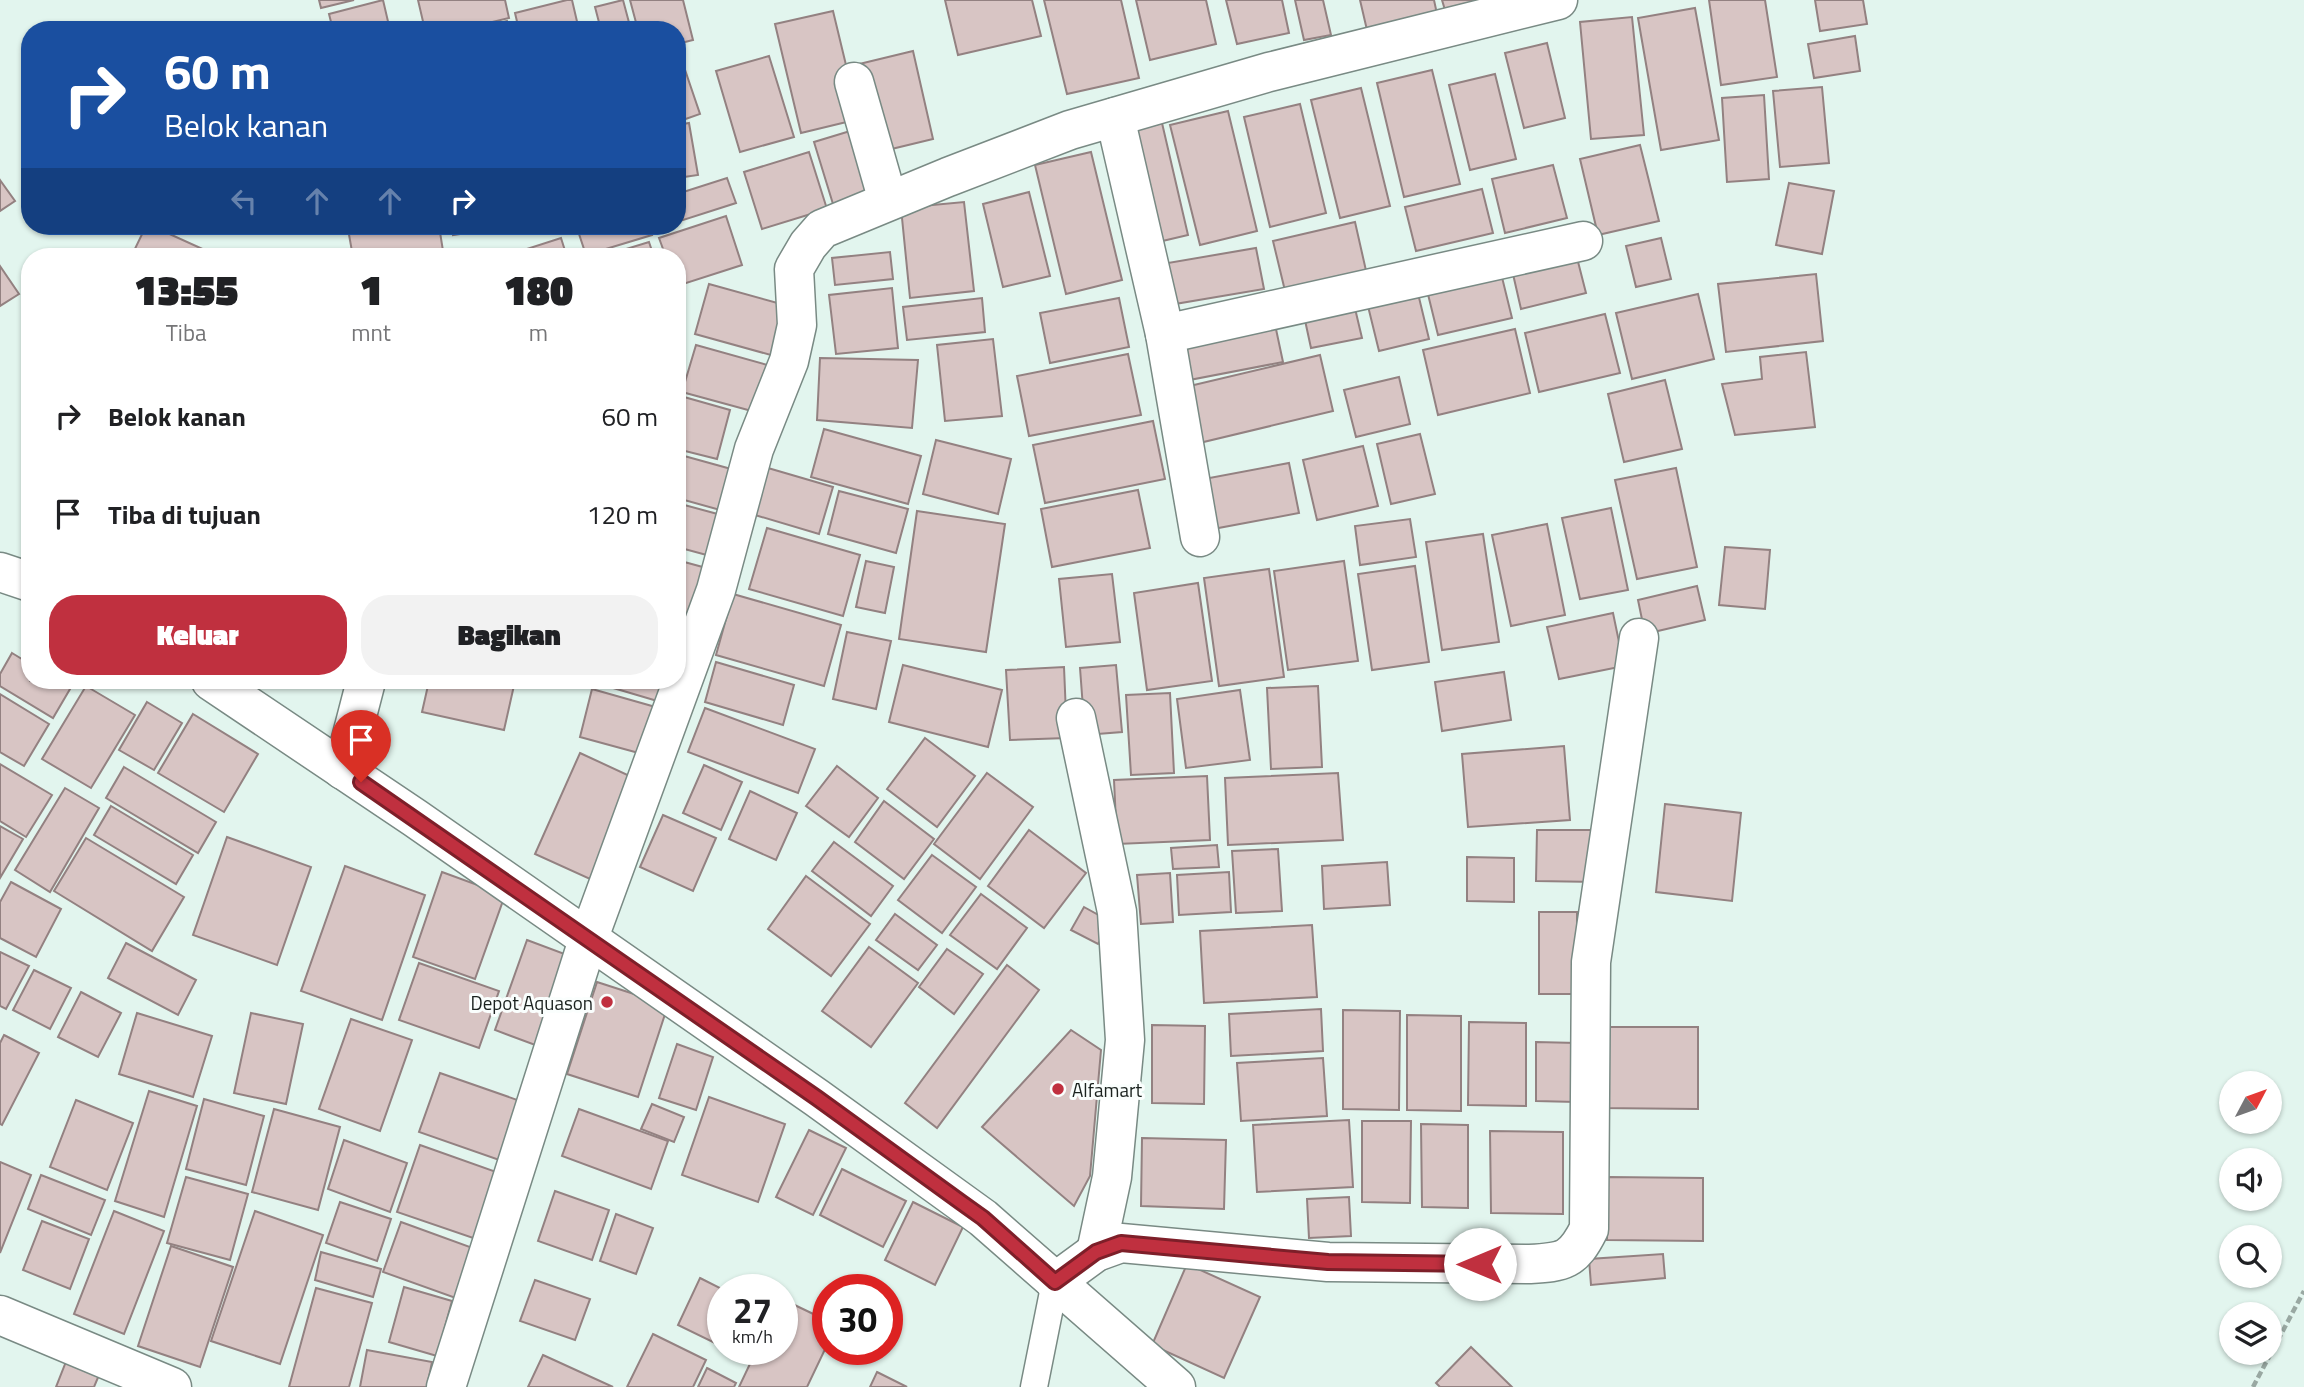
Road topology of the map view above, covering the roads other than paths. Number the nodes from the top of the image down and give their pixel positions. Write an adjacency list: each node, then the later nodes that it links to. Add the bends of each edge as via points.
1 (1558, 0): 3 (street, via 1269,72)
2 (854, 82): 4 (street)
3 (1115, 117): 4 (street); 6 (street)
4 (888, 201): 11 (street, via 822,229 794,270 797,325 789,361 754,449 716,590)
5 (1583, 241): 6 (street)
6 (1165, 334): 7 (street)
7 (1200, 537)
8 (0, 572): 9 (street)
9 (21, 579)
10 (1639, 638): 18 (street, via 1591,962 1588,1229 1582,1242 1558,1263 1530,1264 1328,1262 1121,1243)
11 (686, 672)
12 (223, 689): 16 (street)
13 (364, 689): 16 (street)
14 (680, 689): 17 (street)
15 (1076, 718): 18 (street, via 1116,912 1125,1040 1112,1177)
16 (343, 770): 17 (street)
17 (588, 940): 19 (street, via 983,1218); 22 (street)
18 (1096, 1252): 19 (street)
19 (1055, 1282): 23 (lane); 24 (street)
20 (0, 1315): 21 (street)
21 (172, 1387)
22 (446, 1387)
23 (1034, 1387)
24 (1176, 1387)

